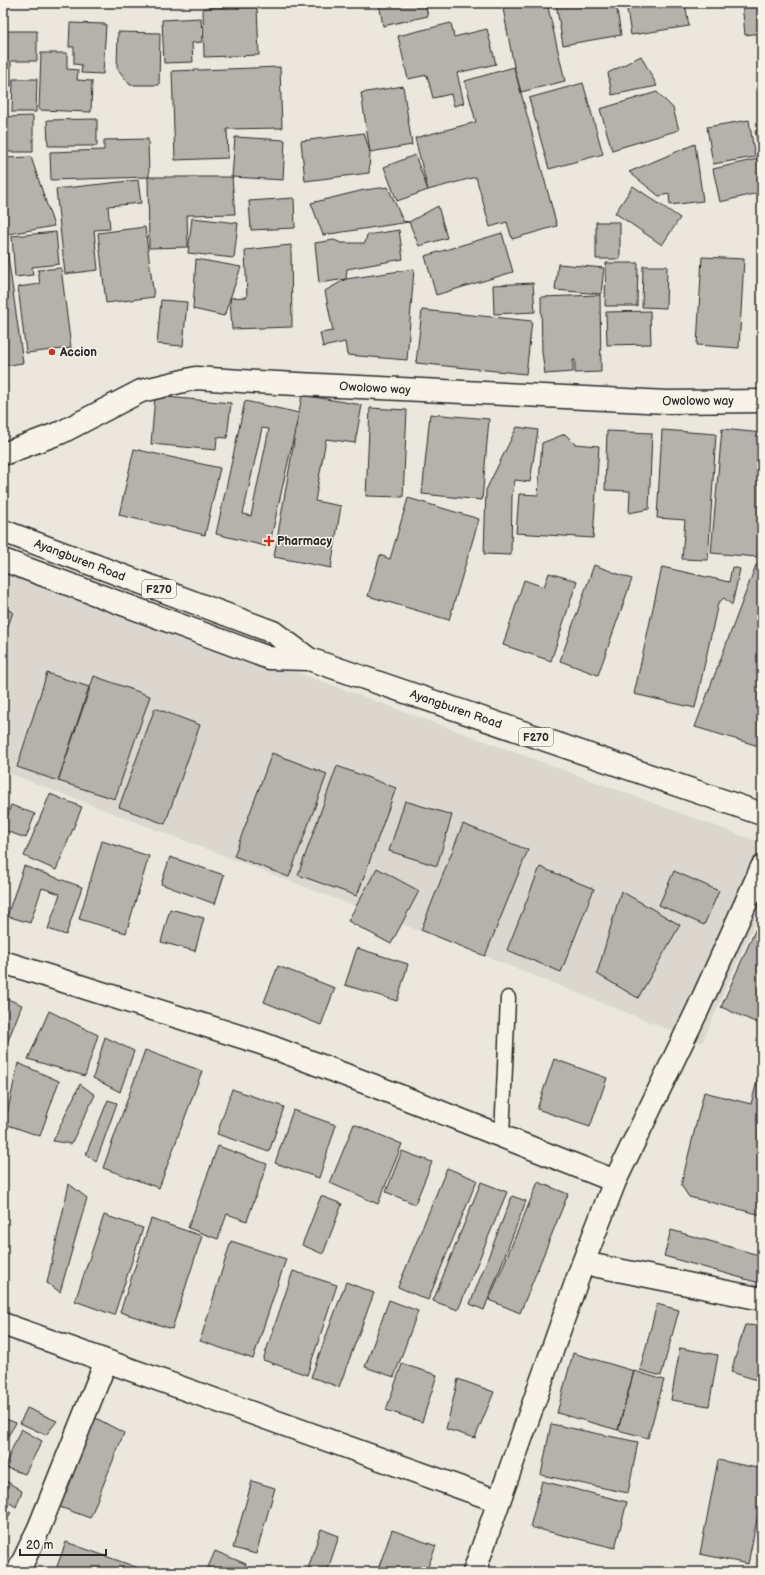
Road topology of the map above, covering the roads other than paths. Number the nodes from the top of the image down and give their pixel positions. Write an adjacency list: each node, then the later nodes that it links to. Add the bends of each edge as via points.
1 (762, 401): 2 (street, Owolowo way, via 659,401 196,378 141,391 62,432)
2 (3, 454)
3 (3, 531): 5 (street, Ayangburen Road / F270, via 273,632)
4 (3, 560): 5 (street, Ayangburen Road / F270, via 269,658)
5 (309, 659): 6 (street, Ayangburen Road / F270)
6 (762, 814)
7 (762, 867): 11 (street, via 698,1009)
8 (3, 962): 10 (street, via 261,1043)
9 (508, 998): 10 (lane)
10 (502, 1136): 11 (street)
11 (615, 1181): 12 (street)
12 (583, 1263): 13 (street); 16 (street)
13 (762, 1299)
14 (3, 1324): 15 (street)
15 (106, 1361): 16 (street); 18 (street, via 39,1528)
16 (498, 1501): 17 (street)
17 (477, 1571)
18 (18, 1572)

